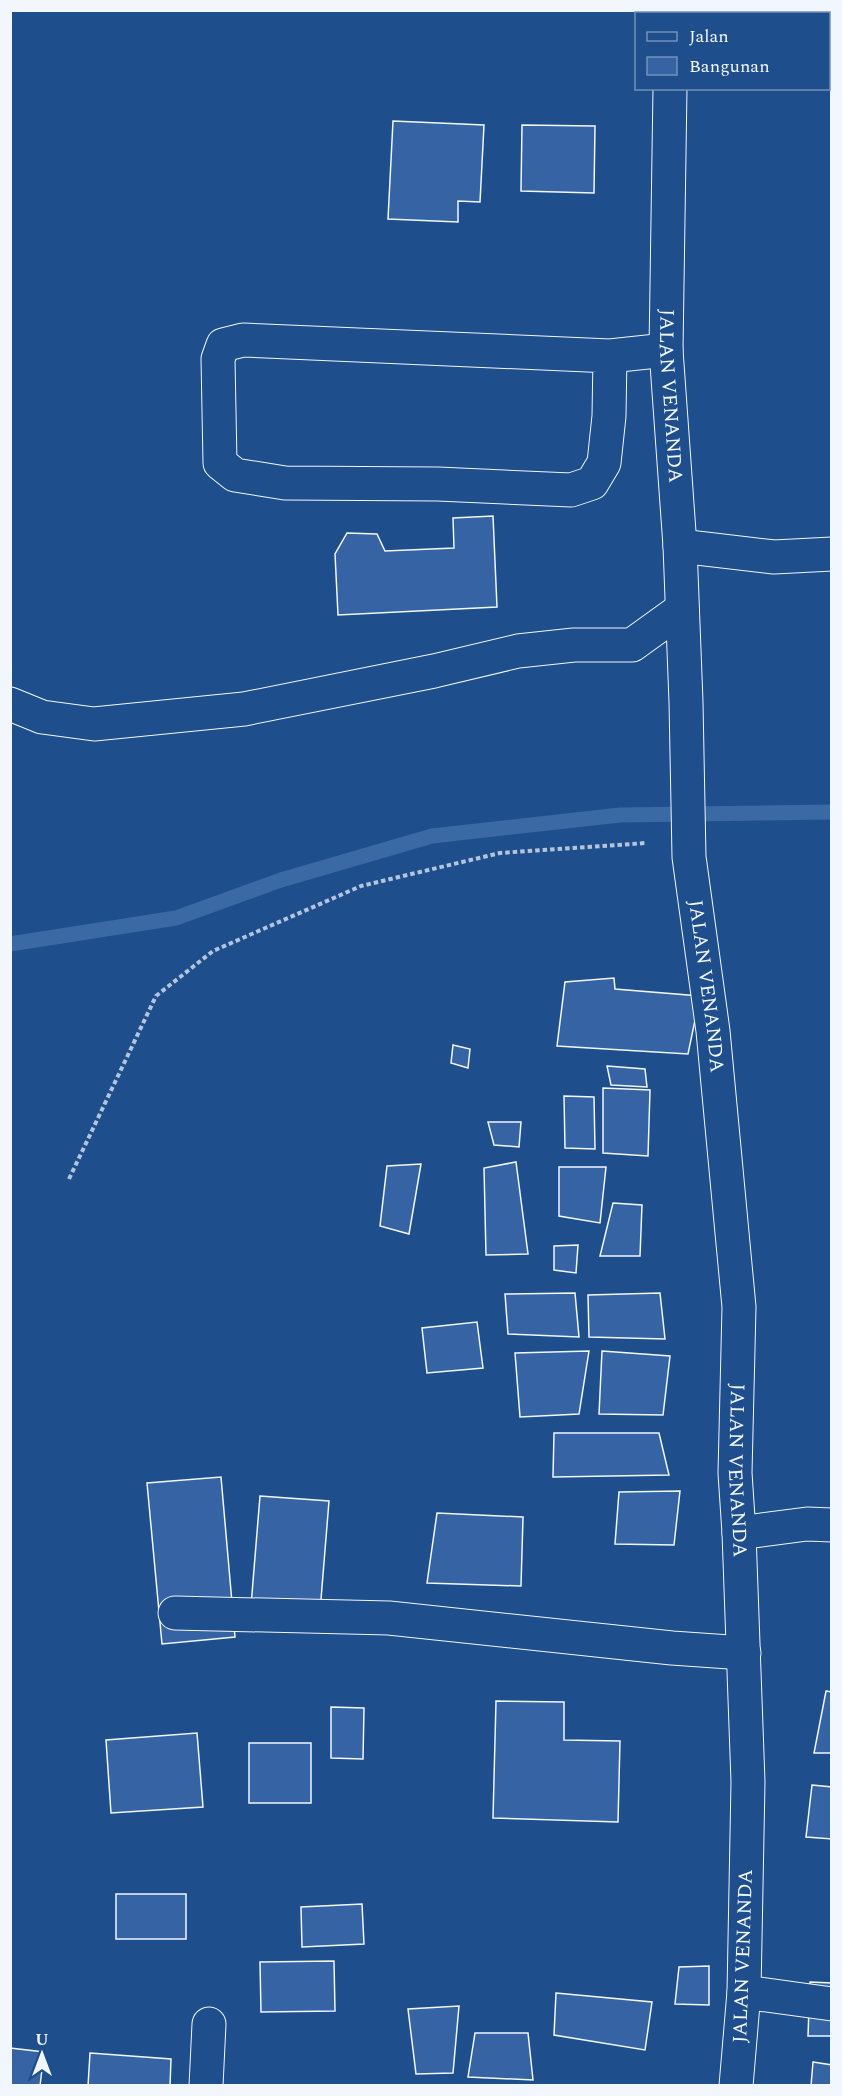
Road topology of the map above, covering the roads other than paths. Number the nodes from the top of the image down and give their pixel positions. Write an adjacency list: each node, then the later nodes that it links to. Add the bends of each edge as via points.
1 (670, 90): 2 (street, JALAN VENANDA)
2 (666, 350): 3 (street); 4 (street, JALAN VENANDA)
3 (610, 356): 3 (street, via 243,340 223,345 218,359 220,463 235,475 285,483 571,490 592,483 604,463)
4 (680, 546): 5 (street, via 774,557); 6 (street, JALAN VENANDA)
5 (831, 554)
6 (682, 609): 7 (street, via 632,645 574,645 518,651 244,709 94,724 42,717); 9 (street, JALAN VENANDA, via 689,849 713,1031 739,1307 735,1473)
7 (10, 704)
8 (831, 1525): 9 (street, via 807,1524)
9 (739, 1533): 11 (street, JALAN VENANDA)
10 (175, 1613): 11 (street, via 389,1618)
11 (744, 1653): 12 (street, JALAN VENANDA, via 748,1782)
12 (744, 1992): 13 (street); 16 (street, JALAN VENANDA)
13 (831, 2004)
14 (209, 2024): 15 (street)
15 (206, 2085)
16 (736, 2085)

